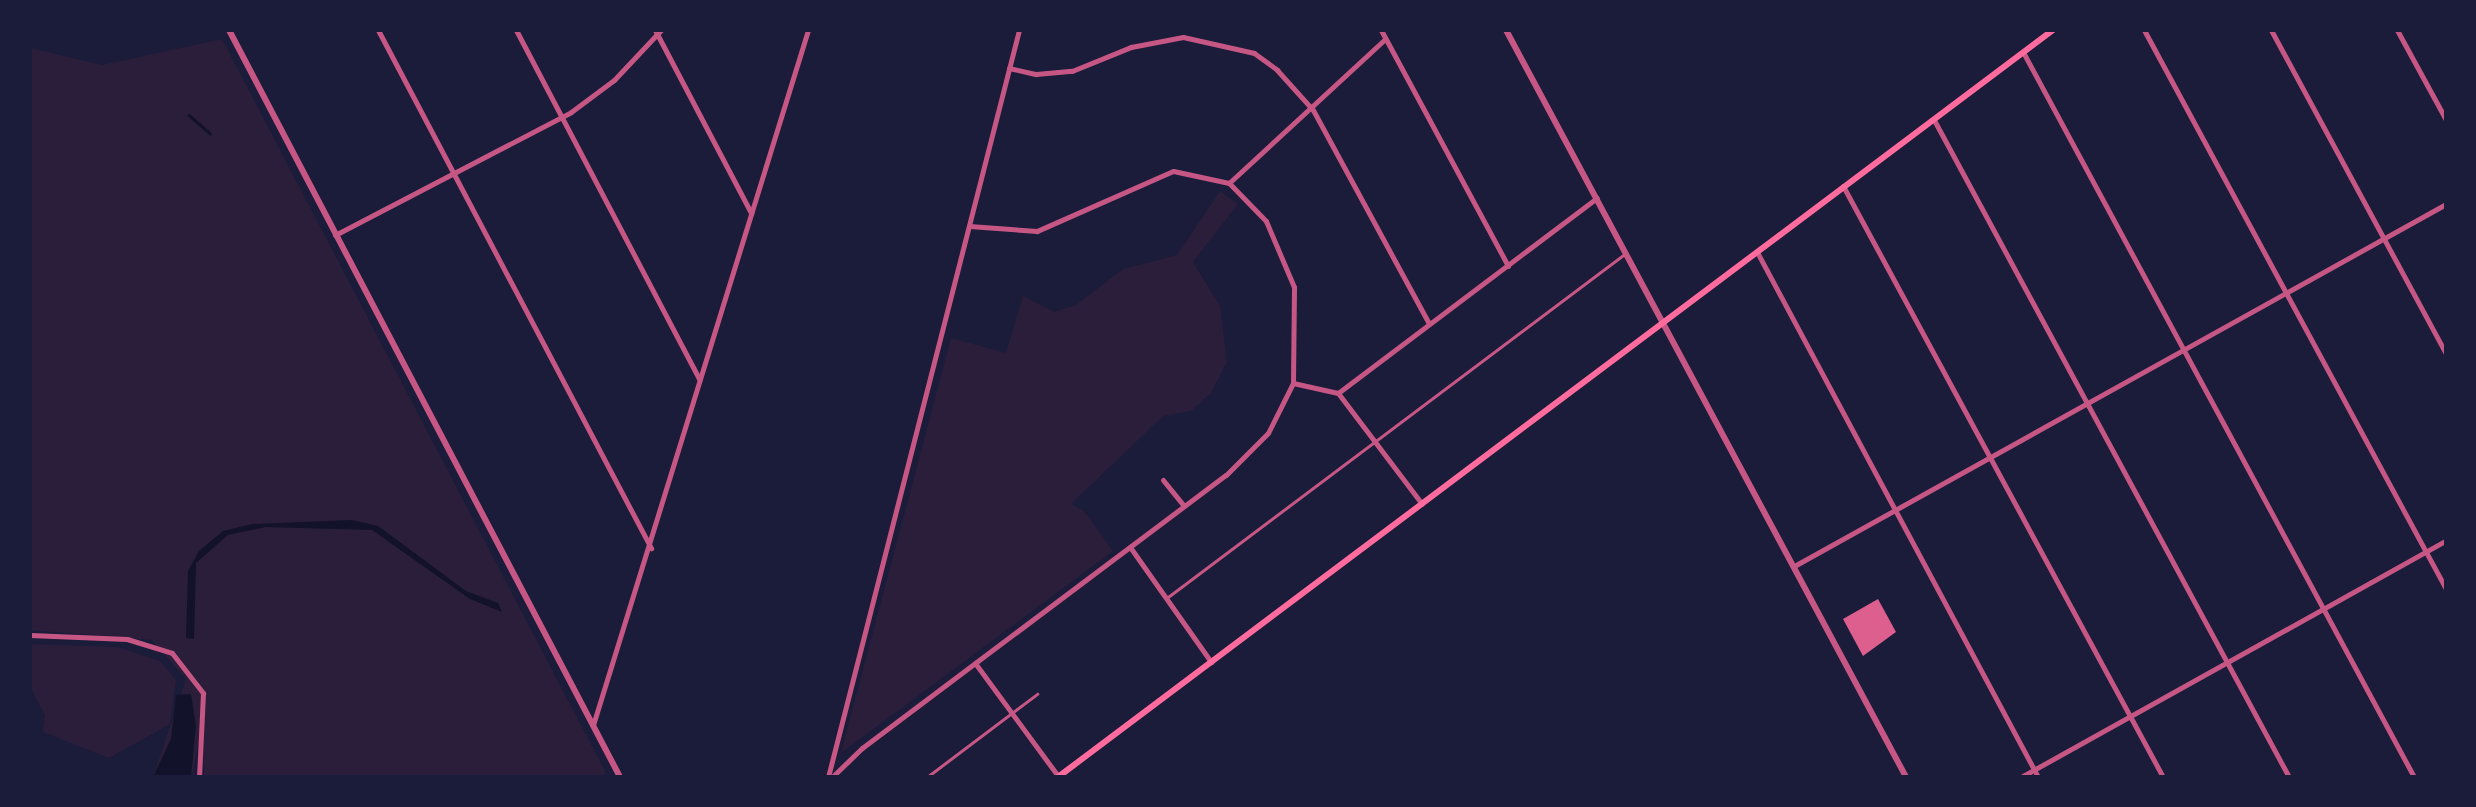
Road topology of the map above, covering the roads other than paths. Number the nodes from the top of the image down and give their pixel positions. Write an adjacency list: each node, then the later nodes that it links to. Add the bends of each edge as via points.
1 (229, 30): 27 (street)
2 (378, 30): 20 (street)
3 (516, 30): 17 (street)
4 (808, 30): 25 (street)
5 (1019, 30): 15 (street)
6 (1381, 30): 13 (street)
7 (1506, 30): 23 (street)
8 (2053, 30): 14 (main road)
9 (2144, 30): 32 (street)
10 (2270, 30): 28 (street)
11 (2397, 30): 19 (street)
12 (658, 32): 17 (street, via 614,80); 25 (street)
13 (1385, 39): 16 (street); 31 (street)
14 (2023, 52): 18 (main road); 35 (street)
15 (1008, 68): 16 (street, via 1050,75 1157,40 1208,39 1278,70); 26 (street)
16 (1312, 110): 21 (street); 34 (street)
17 (562, 117): 20 (street); 37 (street)
18 (1933, 119): 22 (main road); 40 (street)
19 (2446, 120)
20 (453, 176): 27 (street); 49 (street)
21 (1229, 183): 26 (street, via 1174,171 1036,231); 38 (street, via 1266,221 1294,287)
22 (1843, 186): 30 (main road); 42 (street)
23 (1597, 198): 29 (street); 31 (street)
24 (2446, 204): 28 (street)
25 (752, 212): 37 (street)
26 (969, 226): 66 (street)
27 (335, 235): 62 (street)
28 (2385, 238): 32 (street); 36 (street)
29 (1627, 252): 33 (street); 41 (lane)
30 (1756, 252): 33 (main road); 46 (street)
31 (1508, 266): 34 (street)
32 (2287, 291): 35 (street); 50 (street)
33 (1664, 322): 44 (main road); 51 (street)
34 (1430, 324): 39 (street)
35 (2186, 349): 40 (street); 54 (street)
36 (2446, 354)
37 (701, 383): 49 (street)
38 (1293, 384): 39 (street); 45 (street, via 1250,455)
39 (1338, 393): 41 (street)
40 (2089, 402): 42 (street); 57 (street)
41 (1373, 441): 44 (street); 53 (lane)
42 (1992, 456): 46 (street); 61 (street)
43 (1163, 480): 45 (street)
44 (1422, 504): 56 (main road)
45 (1184, 506): 48 (street)
46 (1895, 510): 51 (street); 63 (street)
47 (2446, 540): 50 (street)
48 (1130, 547): 53 (street); 58 (street)
49 (651, 548): 62 (street)
50 (2426, 552): 52 (street); 54 (street)
51 (1796, 566): 69 (street)
52 (2446, 589)
53 (1168, 597): 56 (street)
54 (2324, 608): 57 (street); 74 (street)
55 (30, 635): 64 (street, via 127,638 172,653 203,693)
56 (1212, 662): 68 (main road)
57 (2227, 662): 61 (street); 73 (street)
58 (976, 664): 60 (street); 66 (street)
59 (1037, 694): 60 (lane)
60 (1011, 713): 67 (lane); 68 (street)
61 (2130, 716): 63 (street); 72 (street)
62 (593, 725): 65 (street)
63 (2034, 770): 70 (street); 71 (street)
64 (199, 777)
65 (620, 777)
66 (830, 777)
67 (927, 777)
68 (1058, 777)
69 (1906, 777)
70 (2021, 777)
71 (2038, 777)
72 (2163, 777)
73 (2289, 777)
74 (2414, 777)

